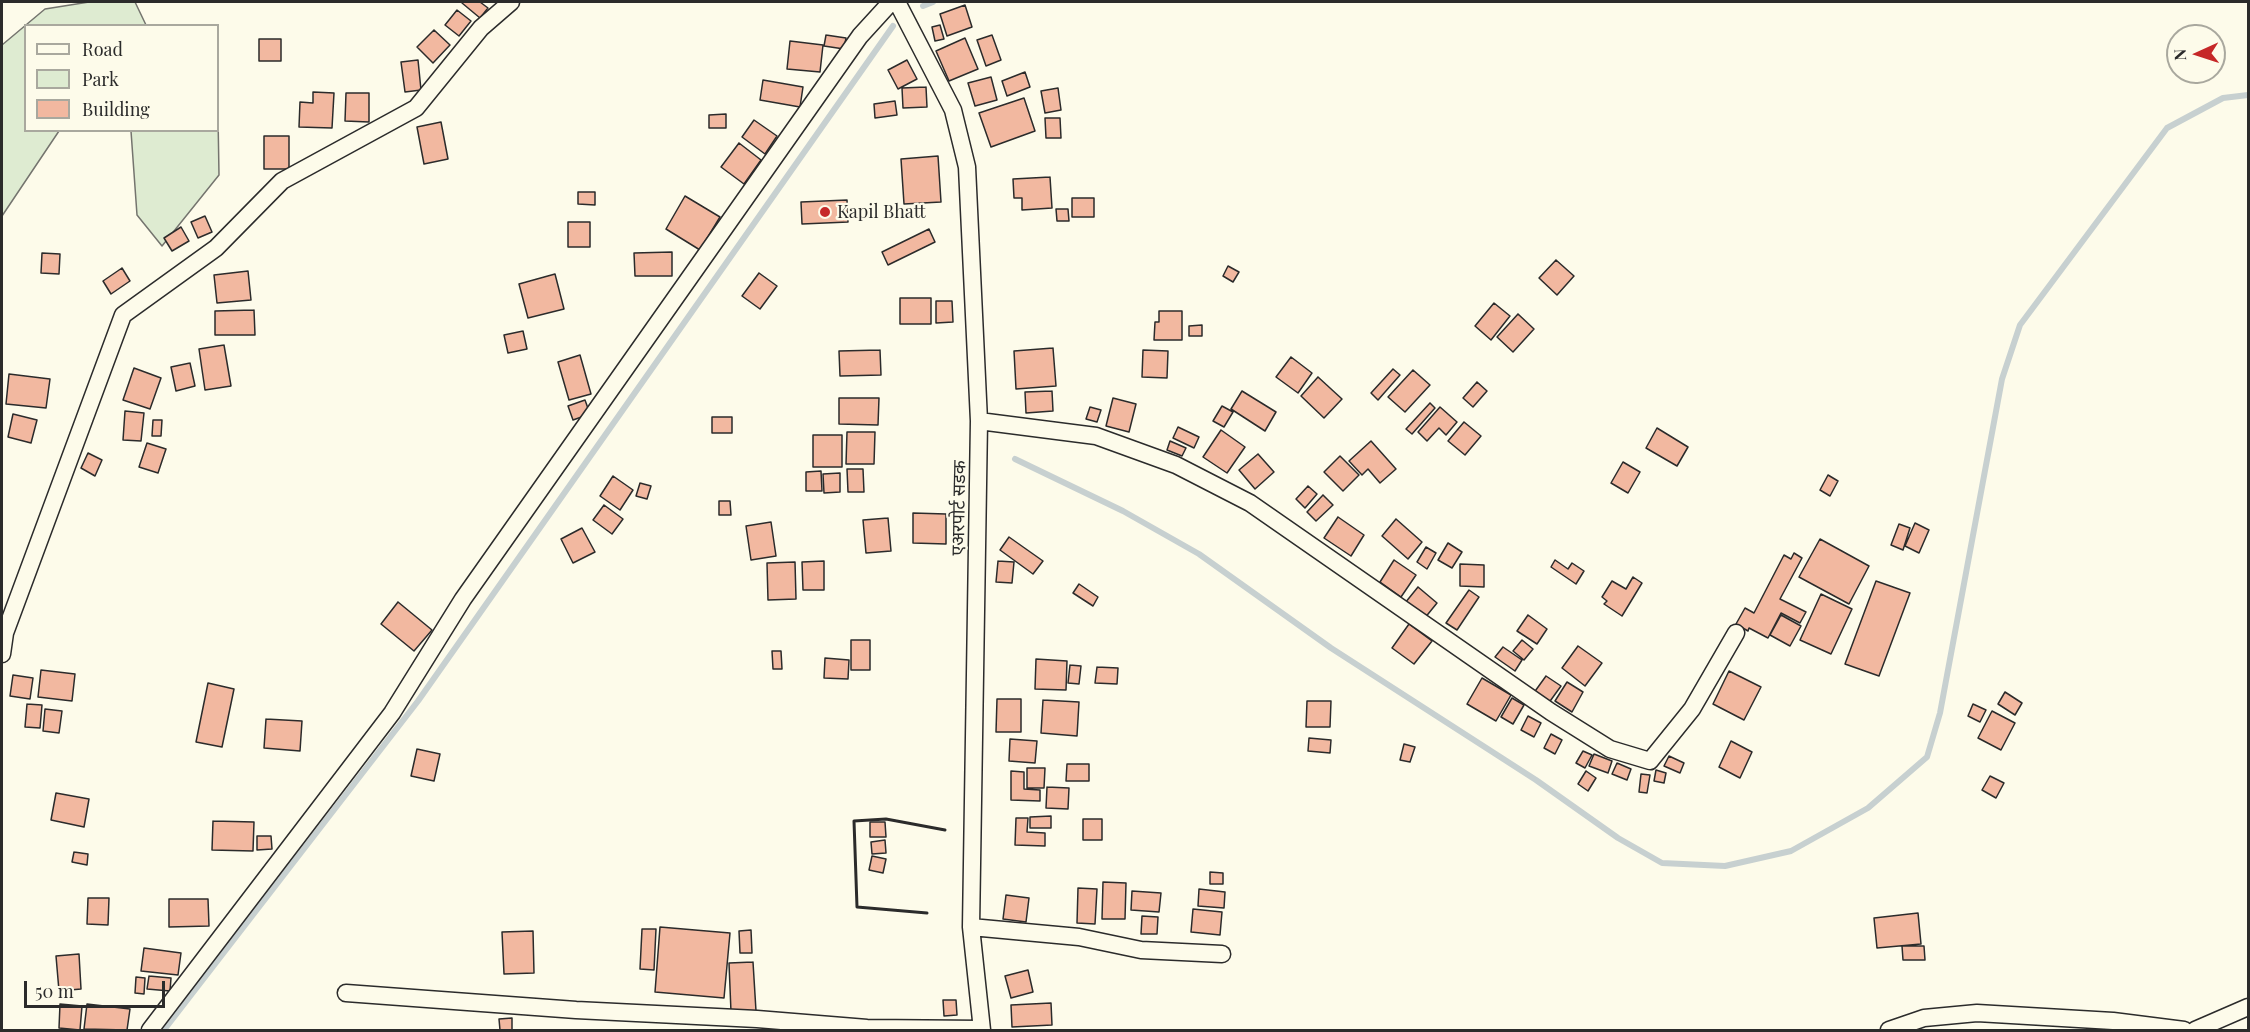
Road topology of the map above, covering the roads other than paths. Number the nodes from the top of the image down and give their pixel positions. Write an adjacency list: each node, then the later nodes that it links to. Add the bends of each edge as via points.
1 (511, 2): 6 (street, via 481,28 416,108 282,182 216,248 123,315 6,633)
2 (891, 2): 11 (street, via 860,36 463,599 392,713)
3 (897, 2): 4 (street, एअरपोर्ट सडक, via 953,110 967,166)
4 (980, 422): 5 (street, via 1096,436 1176,465 1250,503 1610,749 1650,761 1692,709); 7 (street, एअरपोर्ट सडक)
5 (1736, 633)
6 (2, 654)
7 (971, 927): 8 (street, via 1080,937 1141,950); 12 (street, एअरपोर्ट सडक)
8 (1222, 954)
9 (346, 993): 12 (street, via 867,1028)
10 (2248, 1007): 15 (street)
11 (150, 1030)
12 (982, 1030)
13 (1889, 1030): 14 (street, via 1924,1018 1977,1013 2113,1021)
14 (2184, 1030)
15 (2195, 1030)

